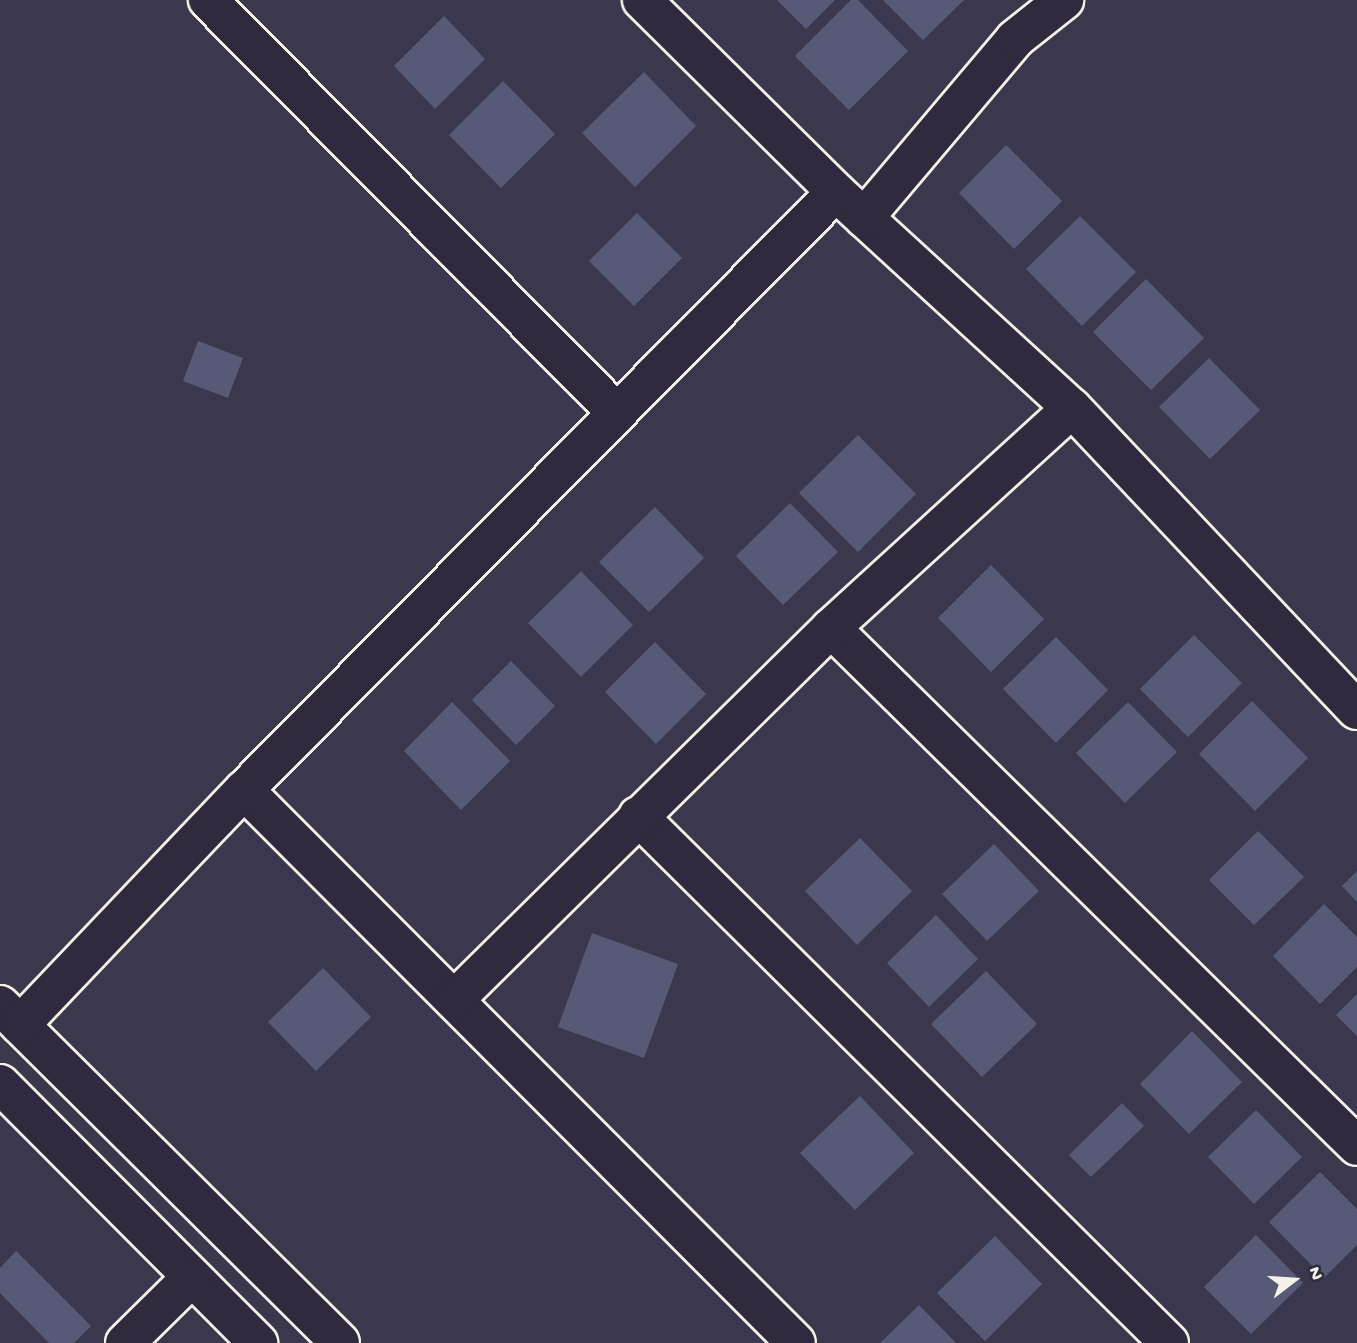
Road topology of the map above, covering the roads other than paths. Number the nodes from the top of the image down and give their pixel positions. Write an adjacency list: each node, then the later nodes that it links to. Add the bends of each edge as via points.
1 (208, 0): 7 (street)
2 (642, 0): 4 (street)
3 (1064, 0): 5 (street, via 1015,39)
4 (836, 192): 5 (street); 7 (street)
5 (864, 218): 6 (street)
6 (1072, 408): 8 (street); 9 (street)
7 (616, 412): 10 (street)
8 (831, 628): 11 (street); 15 (street)
9 (1357, 710)
10 (244, 790): 12 (street); 13 (street)
11 (638, 816): 12 (street); 21 (street)
12 (454, 1000): 20 (street)
13 (10, 1015): 19 (street)
14 (0, 1084): 16 (street)
15 (1357, 1146)
16 (191, 1278): 17 (street); 18 (street)
17 (125, 1343)
18 (258, 1343)
19 (340, 1343)
20 (796, 1343)
21 (1168, 1343)

